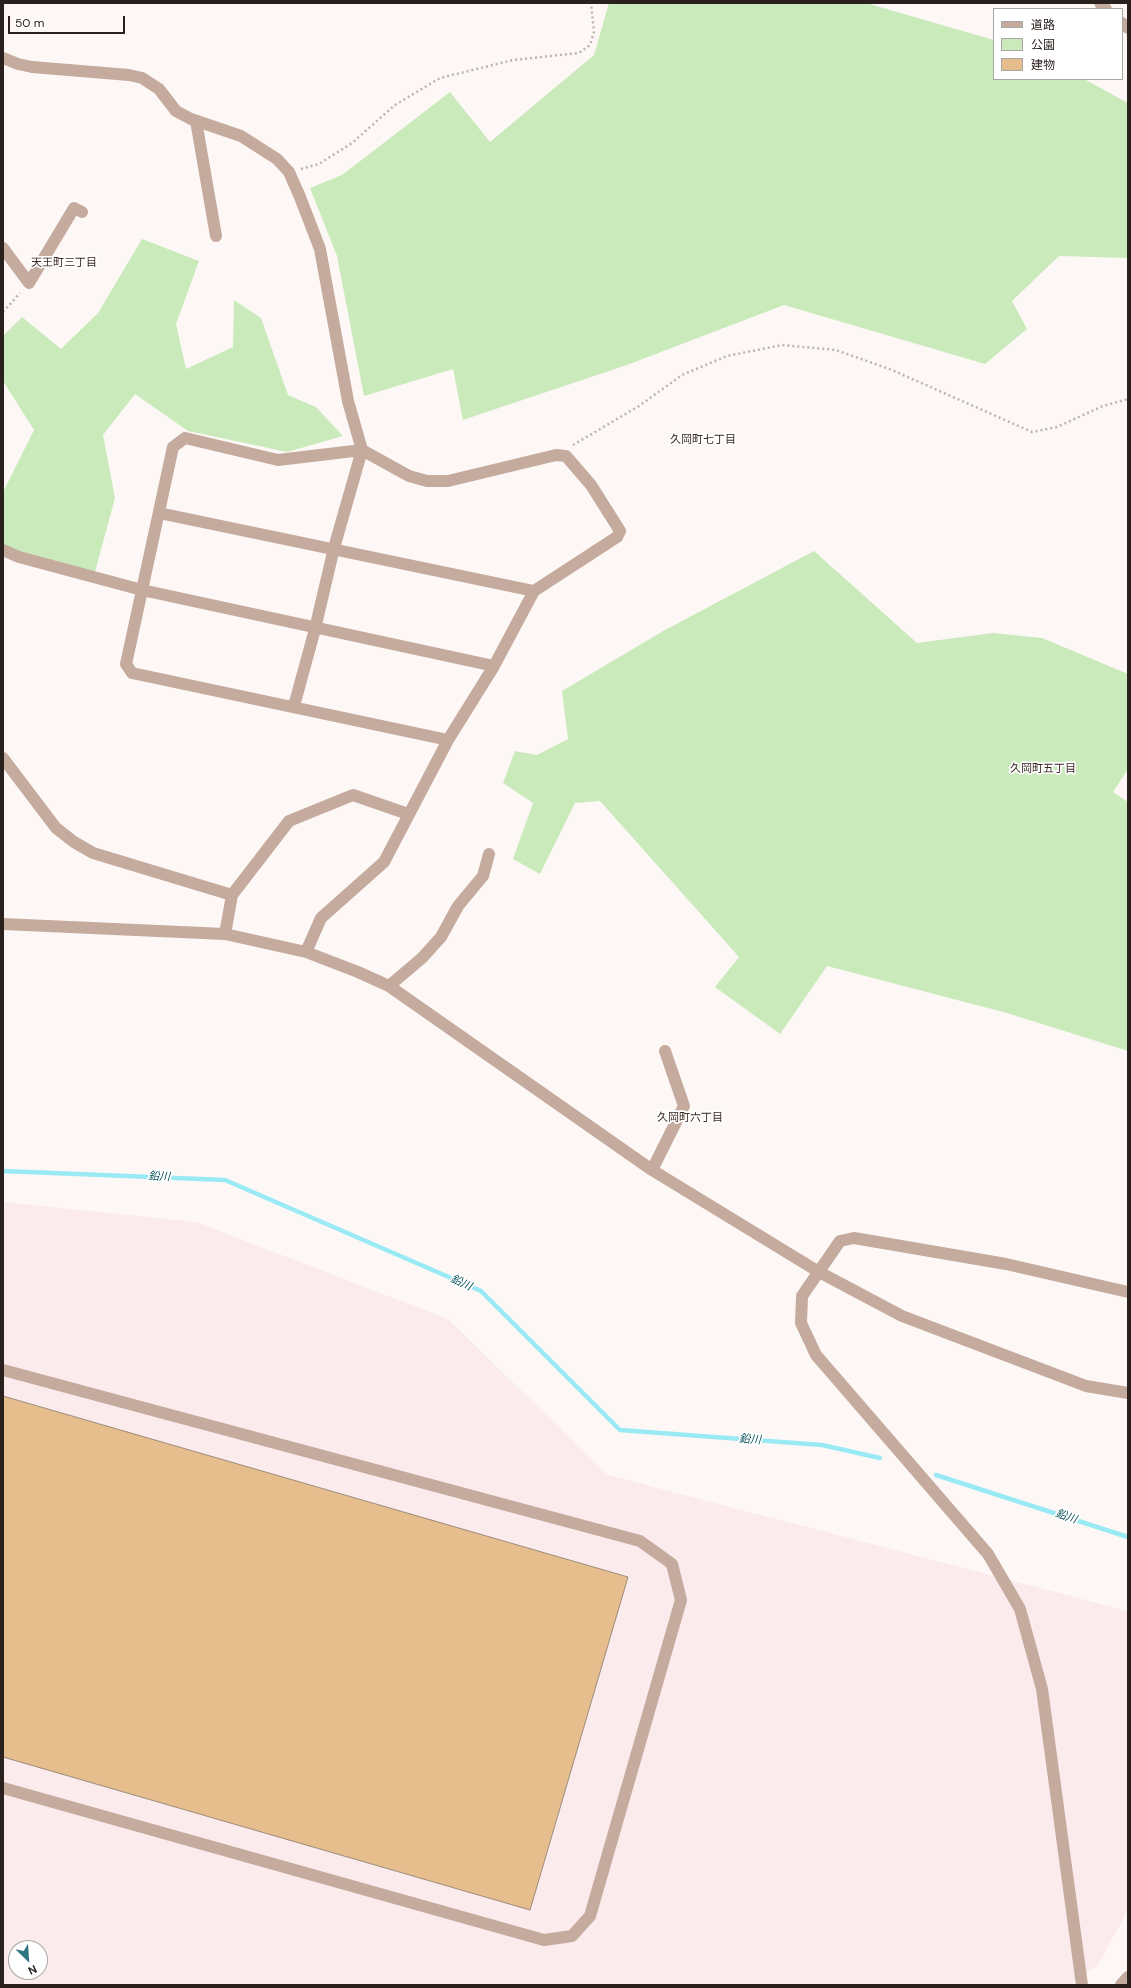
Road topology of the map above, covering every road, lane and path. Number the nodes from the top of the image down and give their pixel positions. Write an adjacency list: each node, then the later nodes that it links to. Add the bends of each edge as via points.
1 (591, 3): 4 (path, via 594,32 590,45 579,53 513,60 440,78 395,105 352,143 320,164)
2 (3, 58): 3 (street, via 32,67 142,78 159,89 176,111)
3 (196, 121): 4 (street, via 241,136 277,159); 6 (street)
4 (289, 172): 11 (street, via 320,249 348,401)
5 (82, 212): 8 (street, via 74,208)
6 (216, 236)
7 (3, 248): 8 (street)
8 (29, 283): 9 (path)
9 (3, 312)
10 (1128, 399): 12 (path, via 1103,406 1056,427 1032,432 892,370 836,350 782,346 726,356 682,375 639,406)
11 (362, 450): 12 (street, via 409,476 427,481 448,481); 13 (street, via 278,460 185,438 173,447); 14 (street)
12 (556, 454): 17 (street, via 566,456 591,485 620,531 617,537)
13 (159, 513): 14 (street); 16 (street)
14 (334, 548): 17 (street); 18 (street)
15 (3, 550): 16 (street, via 19,557)
16 (142, 590): 18 (street); 20 (street, via 126,664 132,673)
17 (534, 591): 19 (street)
18 (316, 629): 19 (street); 20 (street)
19 (494, 666): 21 (street)
20 (294, 706): 21 (street)
21 (448, 740): 23 (street)
22 (3, 758): 25 (street, via 56,828 74,842 93,853)
23 (408, 814): 25 (street, via 353,796 289,821); 28 (street, via 384,862 321,918)
24 (489, 854): 29 (street, via 483,876 458,906 441,937 422,958)
25 (232, 895): 27 (street)
26 (3, 924): 27 (street)
27 (225, 934): 28 (street)
28 (306, 952): 29 (street)
29 (389, 986): 31 (street)
30 (665, 1051): 31 (street, via 684,1106)
31 (652, 1170): 32 (street)
32 (819, 1272): 33 (street, via 840,1241 854,1238 1006,1264); 35 (street, via 902,1316 1086,1386); 38 (street, via 802,1296 801,1323 816,1355 988,1554 1020,1609 1042,1689)
33 (1128, 1292)
34 (3, 1370): 36 (street, via 640,1541 672,1564 681,1600 590,1916 572,1936 544,1940)
35 (1128, 1393)
36 (3, 1788)
37 (1128, 1977): 39 (street)
38 (1082, 1985)
39 (1121, 1985)

